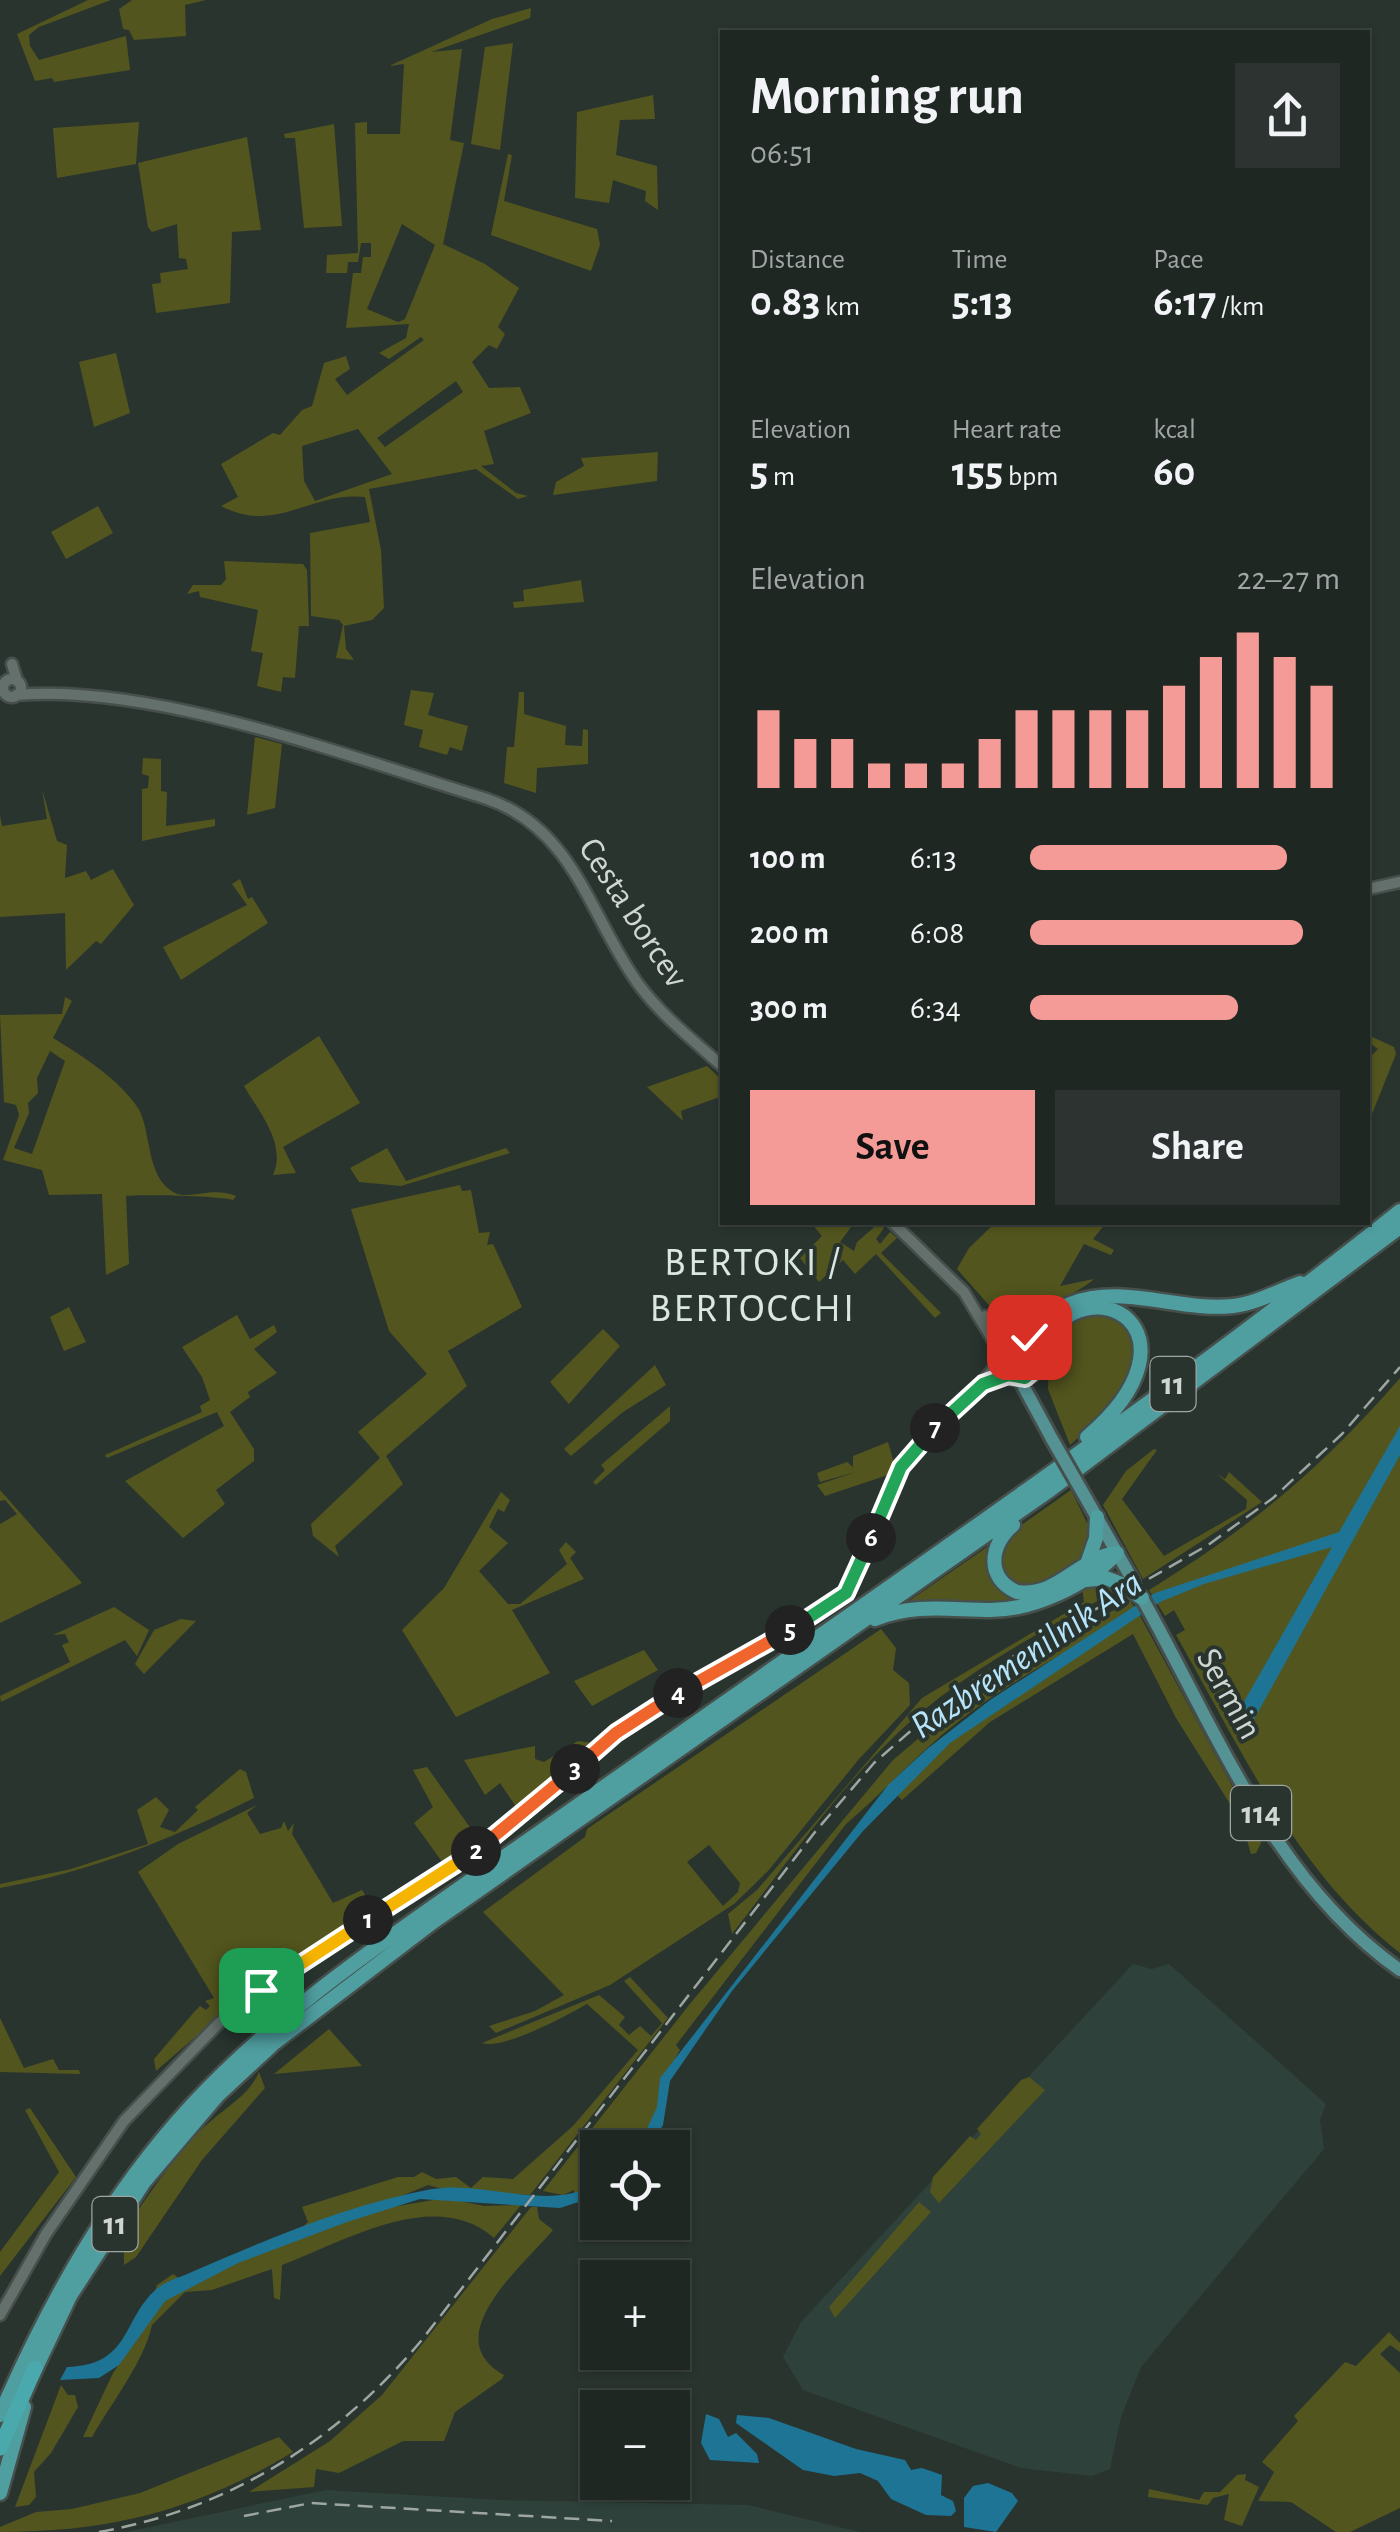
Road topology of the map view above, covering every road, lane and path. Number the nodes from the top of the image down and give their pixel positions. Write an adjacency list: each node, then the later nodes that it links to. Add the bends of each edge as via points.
1 (9, 688): 4 (street, Cesta borcev, via 126,701 311,745 493,801 542,830 581,879 640,986)
2 (1400, 882): 3 (street)
3 (1370, 890)
4 (720, 1064)
5 (1400, 1211): 8 (highway, 11)
6 (895, 1225): 9 (street)
7 (1400, 1228): 17 (highway, 11)
8 (1319, 1275): 10 (highway, via 1233,1306 1087,1300); 18 (highway, 11)
9 (980, 1312): 10 (street); 12 (street)
10 (1019, 1336): 11 (main road); 12 (main road)
11 (1039, 1347): 13 (main road); 18 (highway, via 1060,1322 1094,1307 1126,1318 1143,1346 1121,1404)
12 (998, 1356): 14 (main road); 15 (street)
13 (1035, 1372): 14 (main road); 16 (main road)
14 (1013, 1377): 15 (street); 16 (main road)
15 (983, 1384): 27 (street, via 908,1458 852,1584 837,1602 638,1717 502,1833 297,1964 206,2034 124,2120)
16 (1035, 1402): 19 (main road, bridge)
17 (1050, 1490): 21 (highway, via 1002,1534 994,1549 999,1578 1017,1592 1038,1592); 25 (highway, 11)
18 (1025, 1492): 29 (highway, 11, via 420,1916 252,2046 191,2106 104,2217 64,2282)
19 (1097, 1517): 20 (main road); 21 (highway)
20 (1117, 1553): 21 (highway); 22 (highway); 23 (main road)
21 (1088, 1561)
22 (1080, 1581): 23 (highway); 25 (highway, via 1009,1609 915,1606)
23 (1128, 1583): 24 (highway, bridge)
24 (1142, 1598): 26 (main road, Sermin / 114, via 1282,1848 1344,1923)
25 (854, 1627): 28 (highway, 11, via 358,1975 273,2044 144,2182 93,2256)
26 (1400, 1970)
27 (0, 2315)
28 (35, 2368): 30 (highway); 31 (highway, 11)
29 (0, 2415)
30 (0, 2448)
31 (0, 2492)

